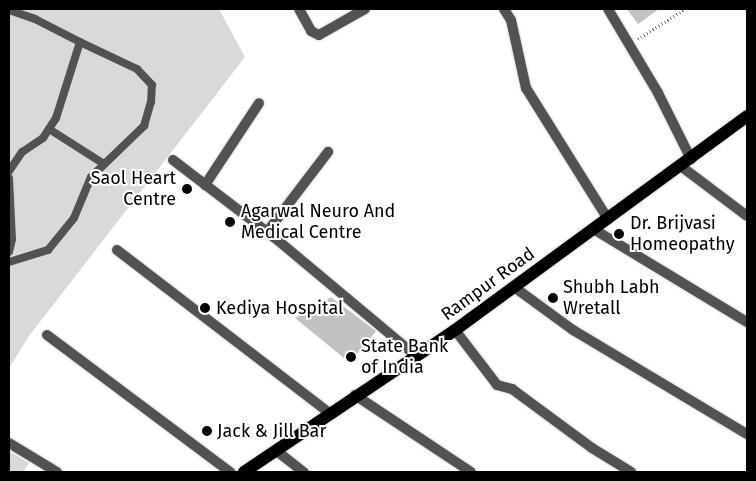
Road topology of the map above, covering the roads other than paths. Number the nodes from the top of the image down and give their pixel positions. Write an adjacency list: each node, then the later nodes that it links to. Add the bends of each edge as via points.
1 (299, 9): 2 (street, via 311,31 319,35)
2 (364, 9)
3 (504, 9): 18 (street, via 511,20 526,88)
4 (608, 9): 12 (street, via 629,44)
5 (9, 10): 6 (lane)
6 (80, 42): 9 (lane, via 67,88); 13 (lane, via 137,69 152,85 144,126)
7 (259, 103): 16 (street)
8 (747, 116): 12 (main road, Rampur Road)
9 (49, 129): 13 (lane); 14 (lane, via 43,138 22,152)
10 (328, 152): 20 (street)
11 (173, 160): 16 (street)
12 (686, 163): 17 (street); 18 (main road, Rampur Road)
13 (104, 164): 23 (lane, via 91,177 74,218 48,250)
14 (9, 171)
15 (9, 178): 22 (lane, via 12,239)
16 (205, 185): 20 (street)
17 (747, 216)
18 (608, 219): 19 (main road, Rampur Road)
19 (594, 230): 24 (main road, Rampur Road); 25 (street)
20 (267, 232): 28 (street)
21 (116, 250): 30 (street)
22 (9, 252)
23 (9, 262)
24 (514, 287): 26 (main road, Rampur Road); 31 (street, via 572,330)
25 (747, 322)
26 (455, 330): 28 (main road, Rampur Road); 39 (street, via 497,385 512,389 592,448)
27 (46, 335): 35 (street)
28 (416, 356): 29 (main road, Rampur Road)
29 (355, 395): 30 (main road, Rampur Road); 38 (street)
30 (332, 414): 33 (main road, Rampur Road)
31 (747, 434)
32 (9, 443): 34 (street)
33 (278, 452): 36 (main road, Rampur Road); 37 (street)
34 (57, 472)
35 (230, 472)
36 (244, 472)
37 (304, 472)
38 (471, 472)
39 (632, 472)

